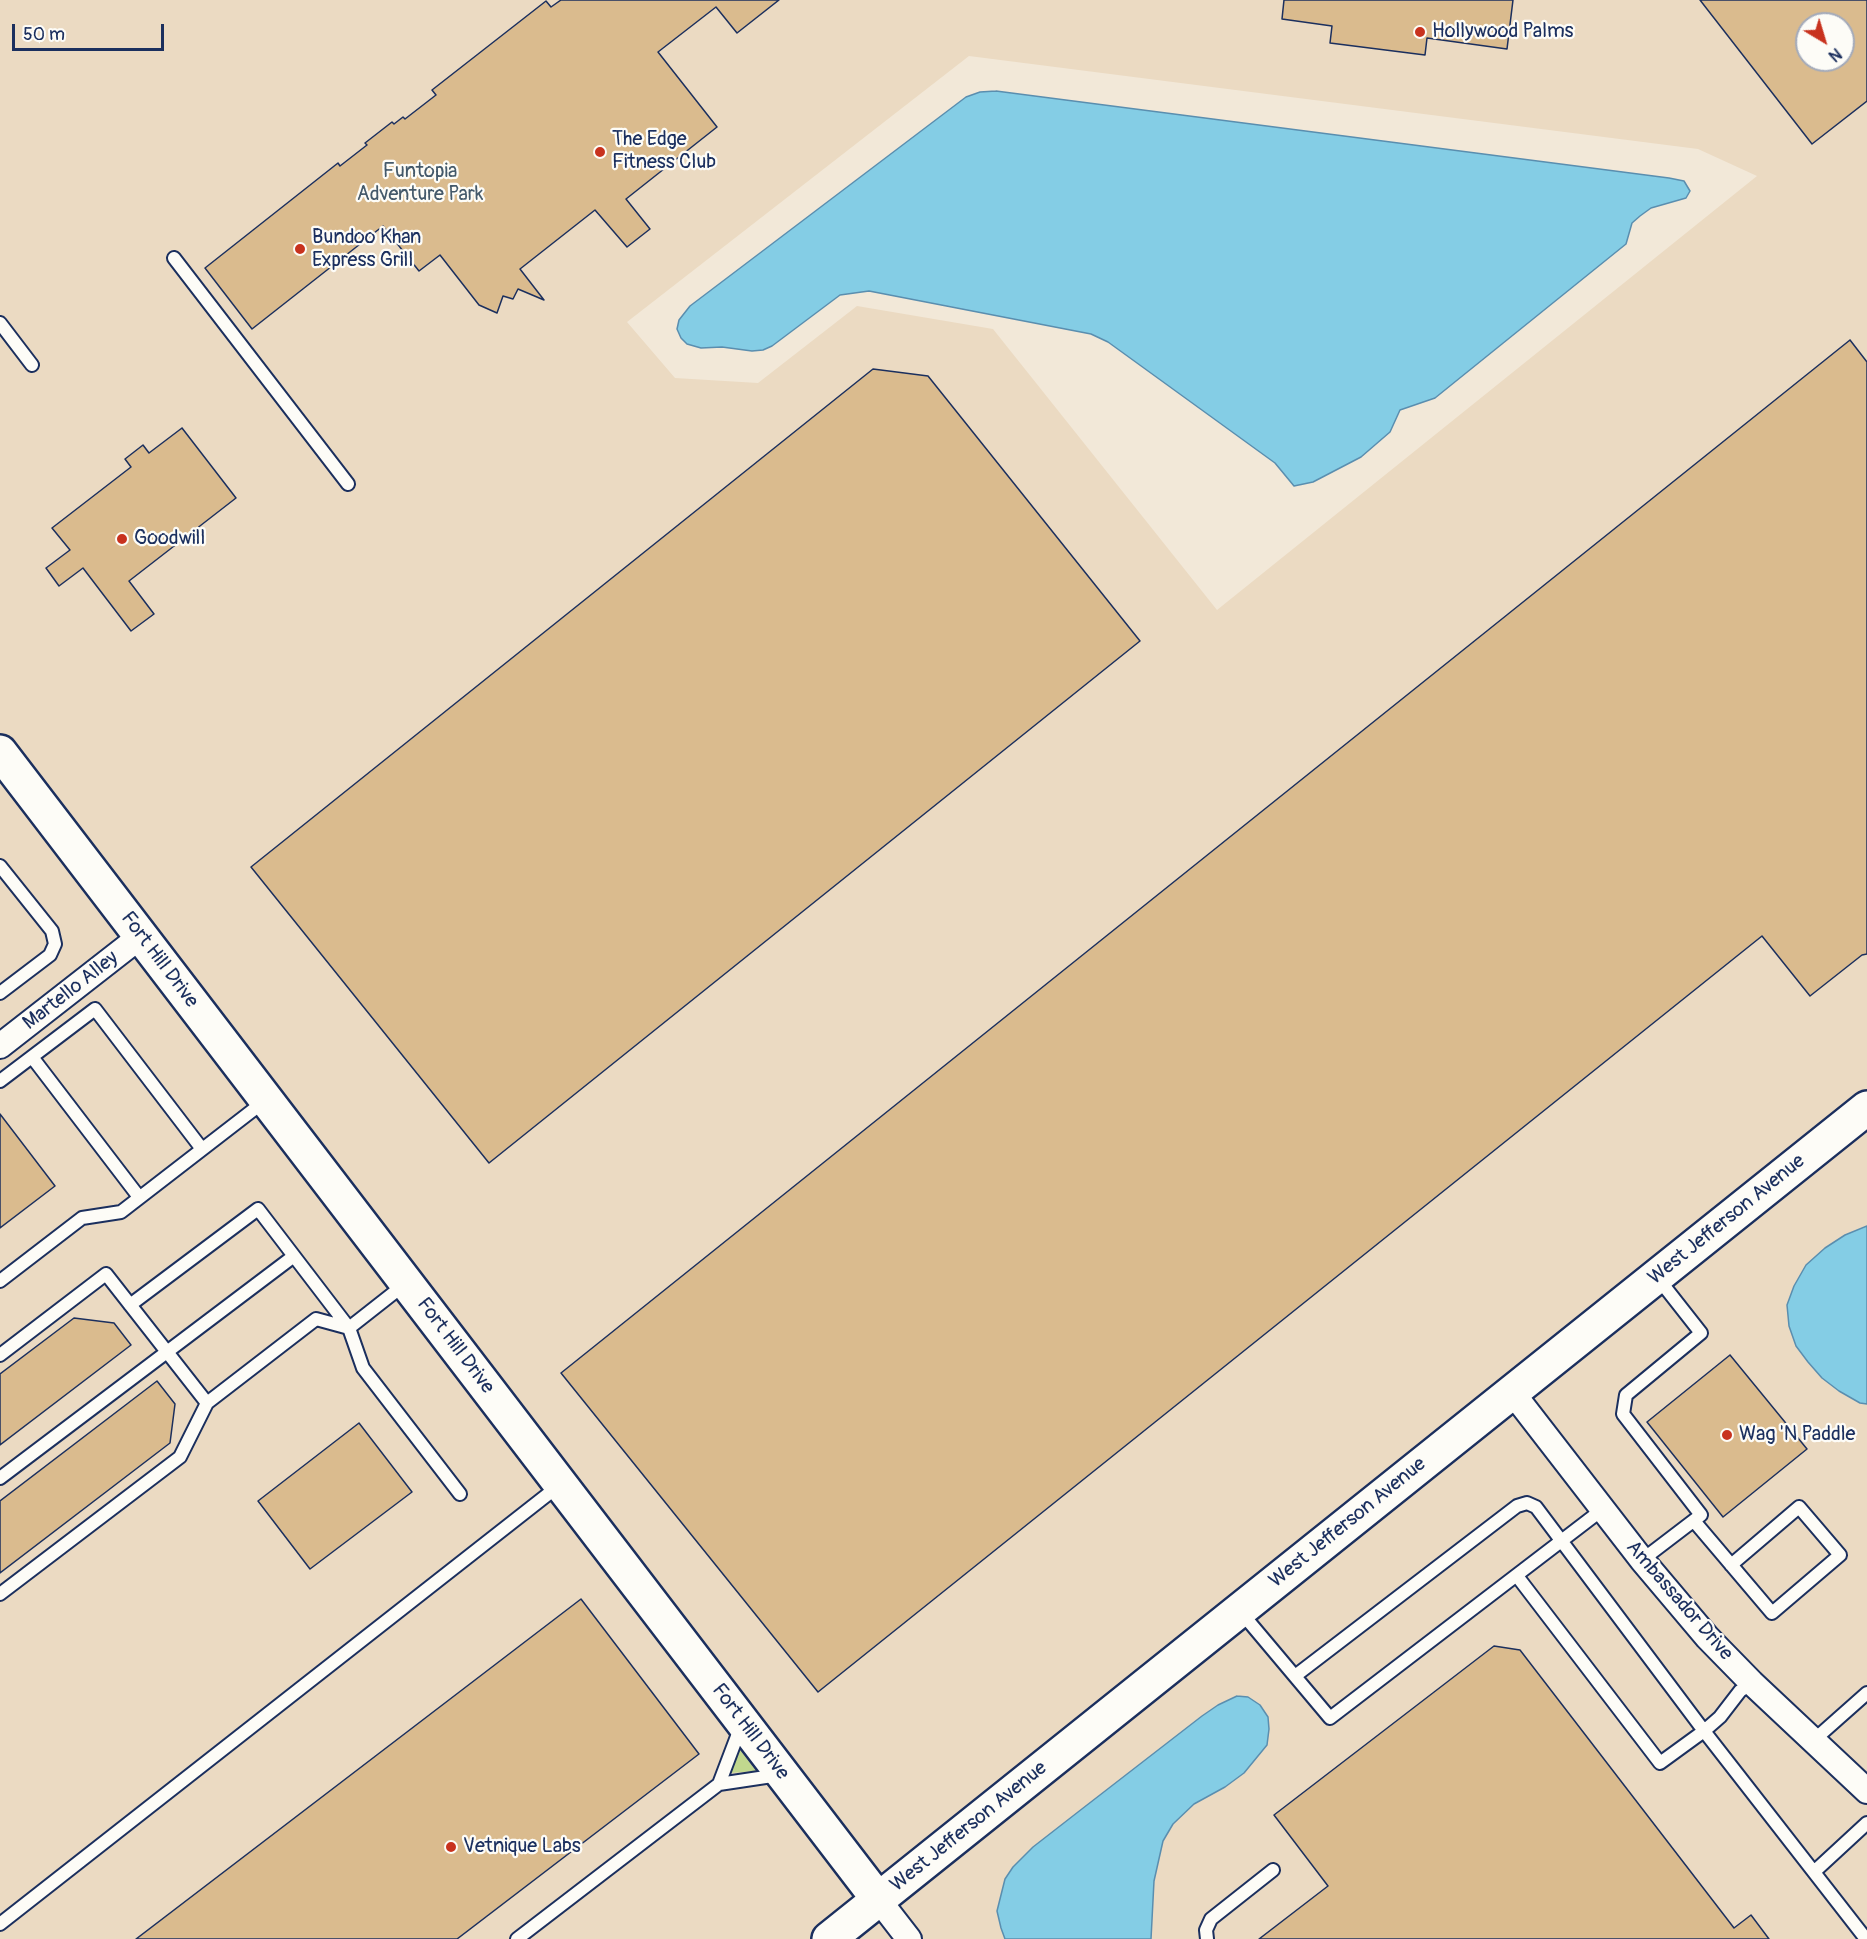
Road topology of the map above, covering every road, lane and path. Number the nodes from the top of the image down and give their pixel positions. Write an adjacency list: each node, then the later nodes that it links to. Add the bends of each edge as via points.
1 (174, 258): 4 (lane)
2 (0, 323): 3 (lane)
3 (32, 365)
4 (348, 484)
5 (0, 752): 7 (street, Fort Hill Drive)
6 (0, 866): 8 (lane, via 52,931 55,944 50,956)
7 (141, 936): 9 (street, Martello Alley); 12 (street, Fort Hill Drive)
8 (0, 993)
9 (0, 1046)
10 (32, 1057): 11 (lane); 14 (lane, via 94,1009); 15 (lane)
11 (0, 1081)
12 (266, 1100): 14 (lane); 19 (street, Fort Hill Drive)
13 (1867, 1108): 17 (street, West Jefferson Avenue)
14 (202, 1149): 15 (lane)
15 (139, 1197): 18 (lane, via 121,1212 82,1218)
16 (294, 1256): 20 (lane, via 258,1209); 21 (lane); 22 (lane)
17 (1657, 1276): 24 (street, West Jefferson Avenue); 30 (lane, via 1701,1334 1626,1395 1623,1414 1701,1515)
18 (0, 1281)
19 (407, 1283): 21 (lane); 27 (street, Fort Hill Drive)
20 (130, 1305): 22 (lane); 23 (lane, via 106,1274)
21 (349, 1328): 25 (lane, via 316,1319); 28 (lane, via 363,1368)
22 (167, 1352): 25 (lane); 26 (lane)
23 (0, 1355)
24 (1512, 1392): 29 (street, Ambassador Drive); 36 (street, West Jefferson Avenue)
25 (207, 1403): 35 (lane, via 180,1457)
26 (0, 1478)
27 (561, 1484): 40 (street, Fort Hill Drive); 50 (lane)
28 (460, 1494)
29 (1603, 1509): 31 (lane); 32 (street, Ambassador Drive)
30 (1694, 1521): 32 (lane); 33 (lane)
31 (1562, 1541): 34 (lane); 37 (lane, via 1536,1507 1527,1503 1517,1506); 41 (lane)
32 (1642, 1560): 38 (street, Ambassador Drive)
33 (1731, 1565): 33 (lane, via 1772,1613 1840,1555 1799,1507)
34 (1516, 1576): 37 (lane, via 1330,1718); 41 (lane, via 1660,1763)
35 (0, 1594)
36 (1239, 1610): 37 (lane); 49 (street, West Jefferson Avenue)
37 (1295, 1676)
38 (1752, 1683): 41 (lane); 42 (street, Ambassador Drive)
39 (1867, 1693): 42 (lane)
40 (742, 1721): 43 (street, Fort Hill Drive); 44 (lane)
41 (1704, 1731): 48 (lane)
42 (1814, 1740): 45 (street, Ambassador Drive)
43 (783, 1775): 44 (lane); 49 (street, Fort Hill Drive)
44 (719, 1784): 51 (lane)
45 (1867, 1791)
46 (1867, 1823): 48 (lane)
47 (1273, 1870): 54 (lane, via 1211,1919)
48 (1815, 1871): 55 (lane)
49 (878, 1899): 52 (street, West Jefferson Avenue); 53 (street, Fort Hill Drive)
50 (0, 1924)
51 (517, 1939)
52 (829, 1939)
53 (909, 1939)
54 (1207, 1939)
55 (1866, 1939)

